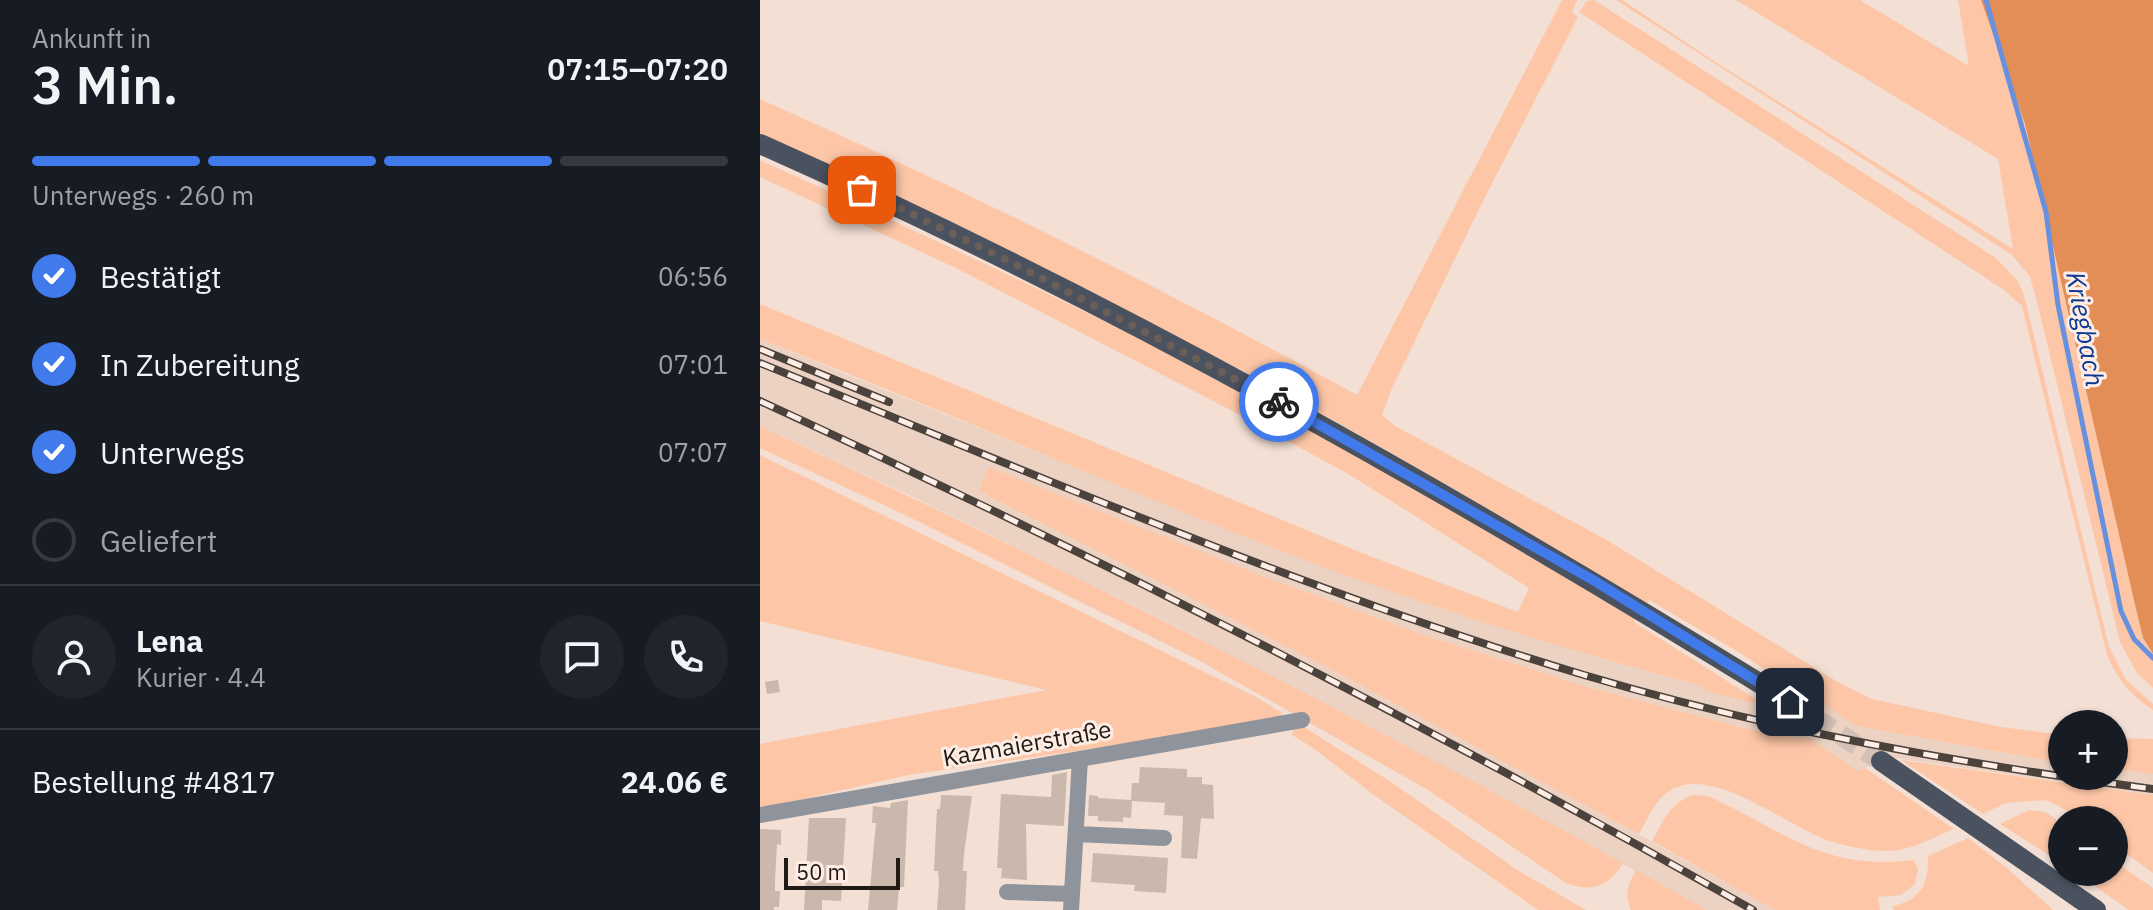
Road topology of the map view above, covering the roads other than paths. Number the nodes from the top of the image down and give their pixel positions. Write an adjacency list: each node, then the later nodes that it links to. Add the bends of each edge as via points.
1 (760, 144): 2 (main road, via 1001,257 1209,364 1480,514)
2 (1790, 702)
3 (1302, 720): 4 (street, Kazmaierstraße)
4 (1080, 759): 6 (street, Kazmaierstraße); 7 (street)
5 (1881, 761): 9 (main road)
6 (760, 815)
7 (1076, 834): 8 (street); 13 (street)
8 (1164, 838)
9 (2048, 876)
10 (2058, 886): 14 (main road)
11 (2062, 886): 15 (main road)
12 (1007, 892): 13 (street)
13 (1072, 902)
14 (2067, 910)
15 (2096, 910)

